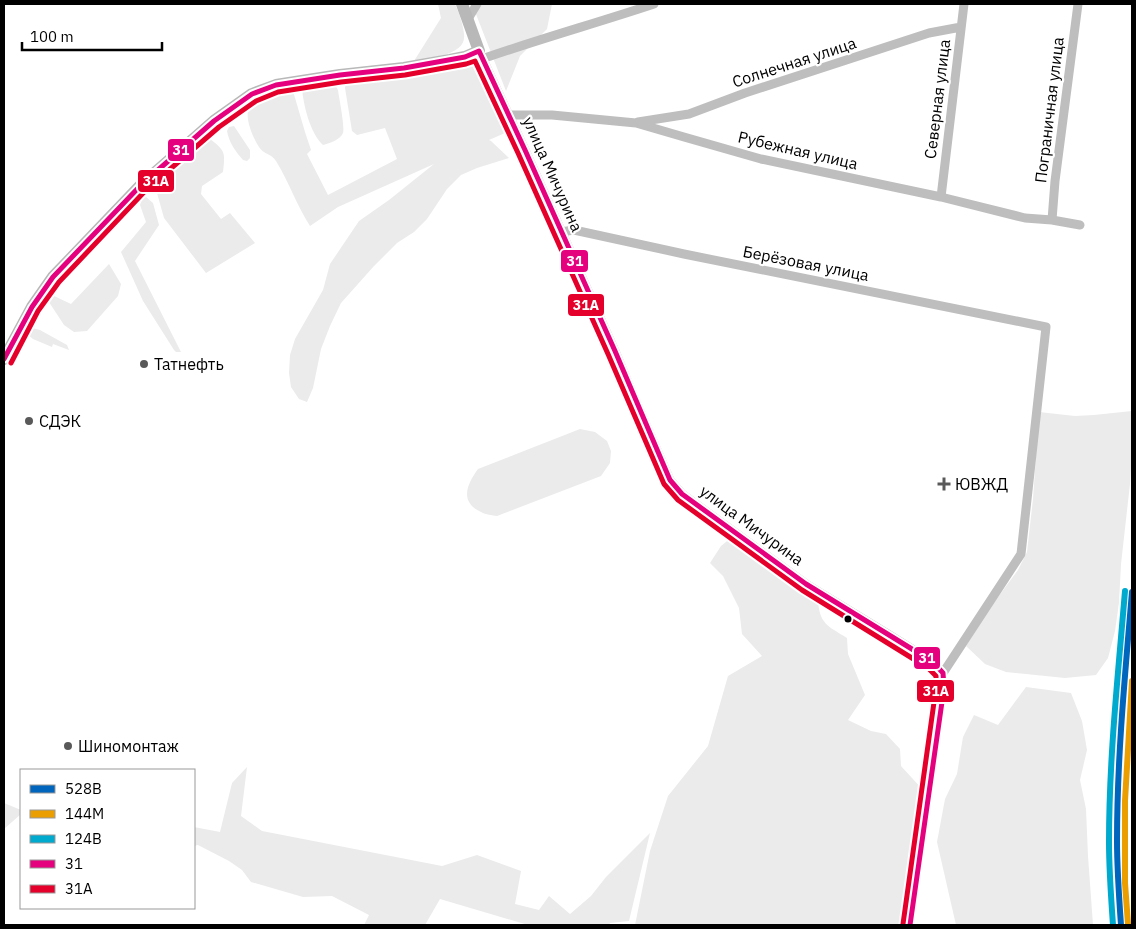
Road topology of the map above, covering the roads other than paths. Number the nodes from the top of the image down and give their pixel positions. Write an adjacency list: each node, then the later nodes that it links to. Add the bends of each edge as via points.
1 (462, 4): 6 (main road, улица Мичурина)
2 (477, 4): 6 (street)
3 (654, 4): 8 (street)
4 (964, 4): 7 (street, Северная улица)
5 (1078, 4): 12 (street, Пограничная улица)
6 (468, 19): 8 (main road, улица Мичурина)
7 (961, 27): 10 (street, Солнечная улица, via 929,33 689,114); 11 (street, Северная улица)
8 (481, 55): 9 (street, улица Мичурина); 16 (main road, via 276,85 252,94 214,121 142,184 53,277 32,307)
9 (508, 115): 10 (street, Рубежная улица, via 552,115); 14 (street, улица Мичурина)
10 (636, 123): 11 (street, Рубежная улица, via 761,159)
11 (941, 197): 12 (street, Рубежная улица, via 1025,218)
12 (1052, 220): 13 (street, Рубежная улица)
13 (1080, 225)
14 (561, 232): 15 (street, Берёзовая улица, via 574,230); 15 (street, улица Мичурина, via 670,480 682,494 806,584 933,662 943,673 1021,554)
15 (1046, 327)
16 (4, 359)

